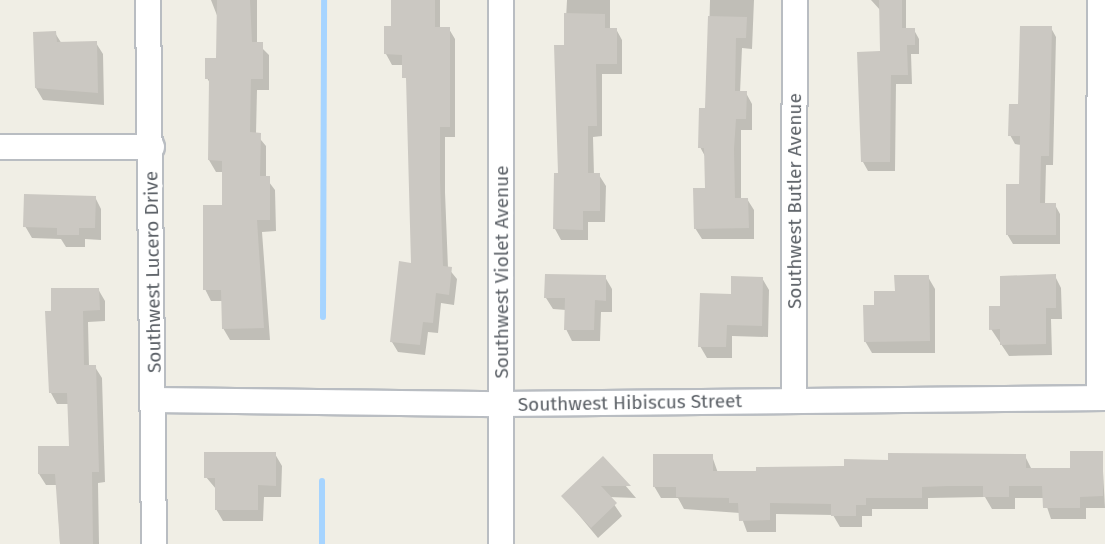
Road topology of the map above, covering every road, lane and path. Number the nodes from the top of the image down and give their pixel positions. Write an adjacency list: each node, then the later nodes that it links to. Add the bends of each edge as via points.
1 (148, 0): 6 (street, Southwest Lucero Drive)
2 (501, 0): 10 (street, Southwest Violet Avenue)
3 (795, 0): 9 (street, Southwest Butler Avenue)
4 (1100, 0): 7 (street)
5 (0, 147): 6 (street)
6 (152, 147): 8 (street, Southwest Lucero Drive)
7 (1102, 398): 9 (street, Southwest Hibiscus Street)
8 (154, 400): 10 (street, Southwest Hibiscus Street); 11 (street, Southwest Lucero Drive)
9 (794, 401): 10 (street, Southwest Hibiscus Street)
10 (502, 404): 12 (street, Southwest Violet Avenue)
11 (154, 544)
12 (501, 544)

